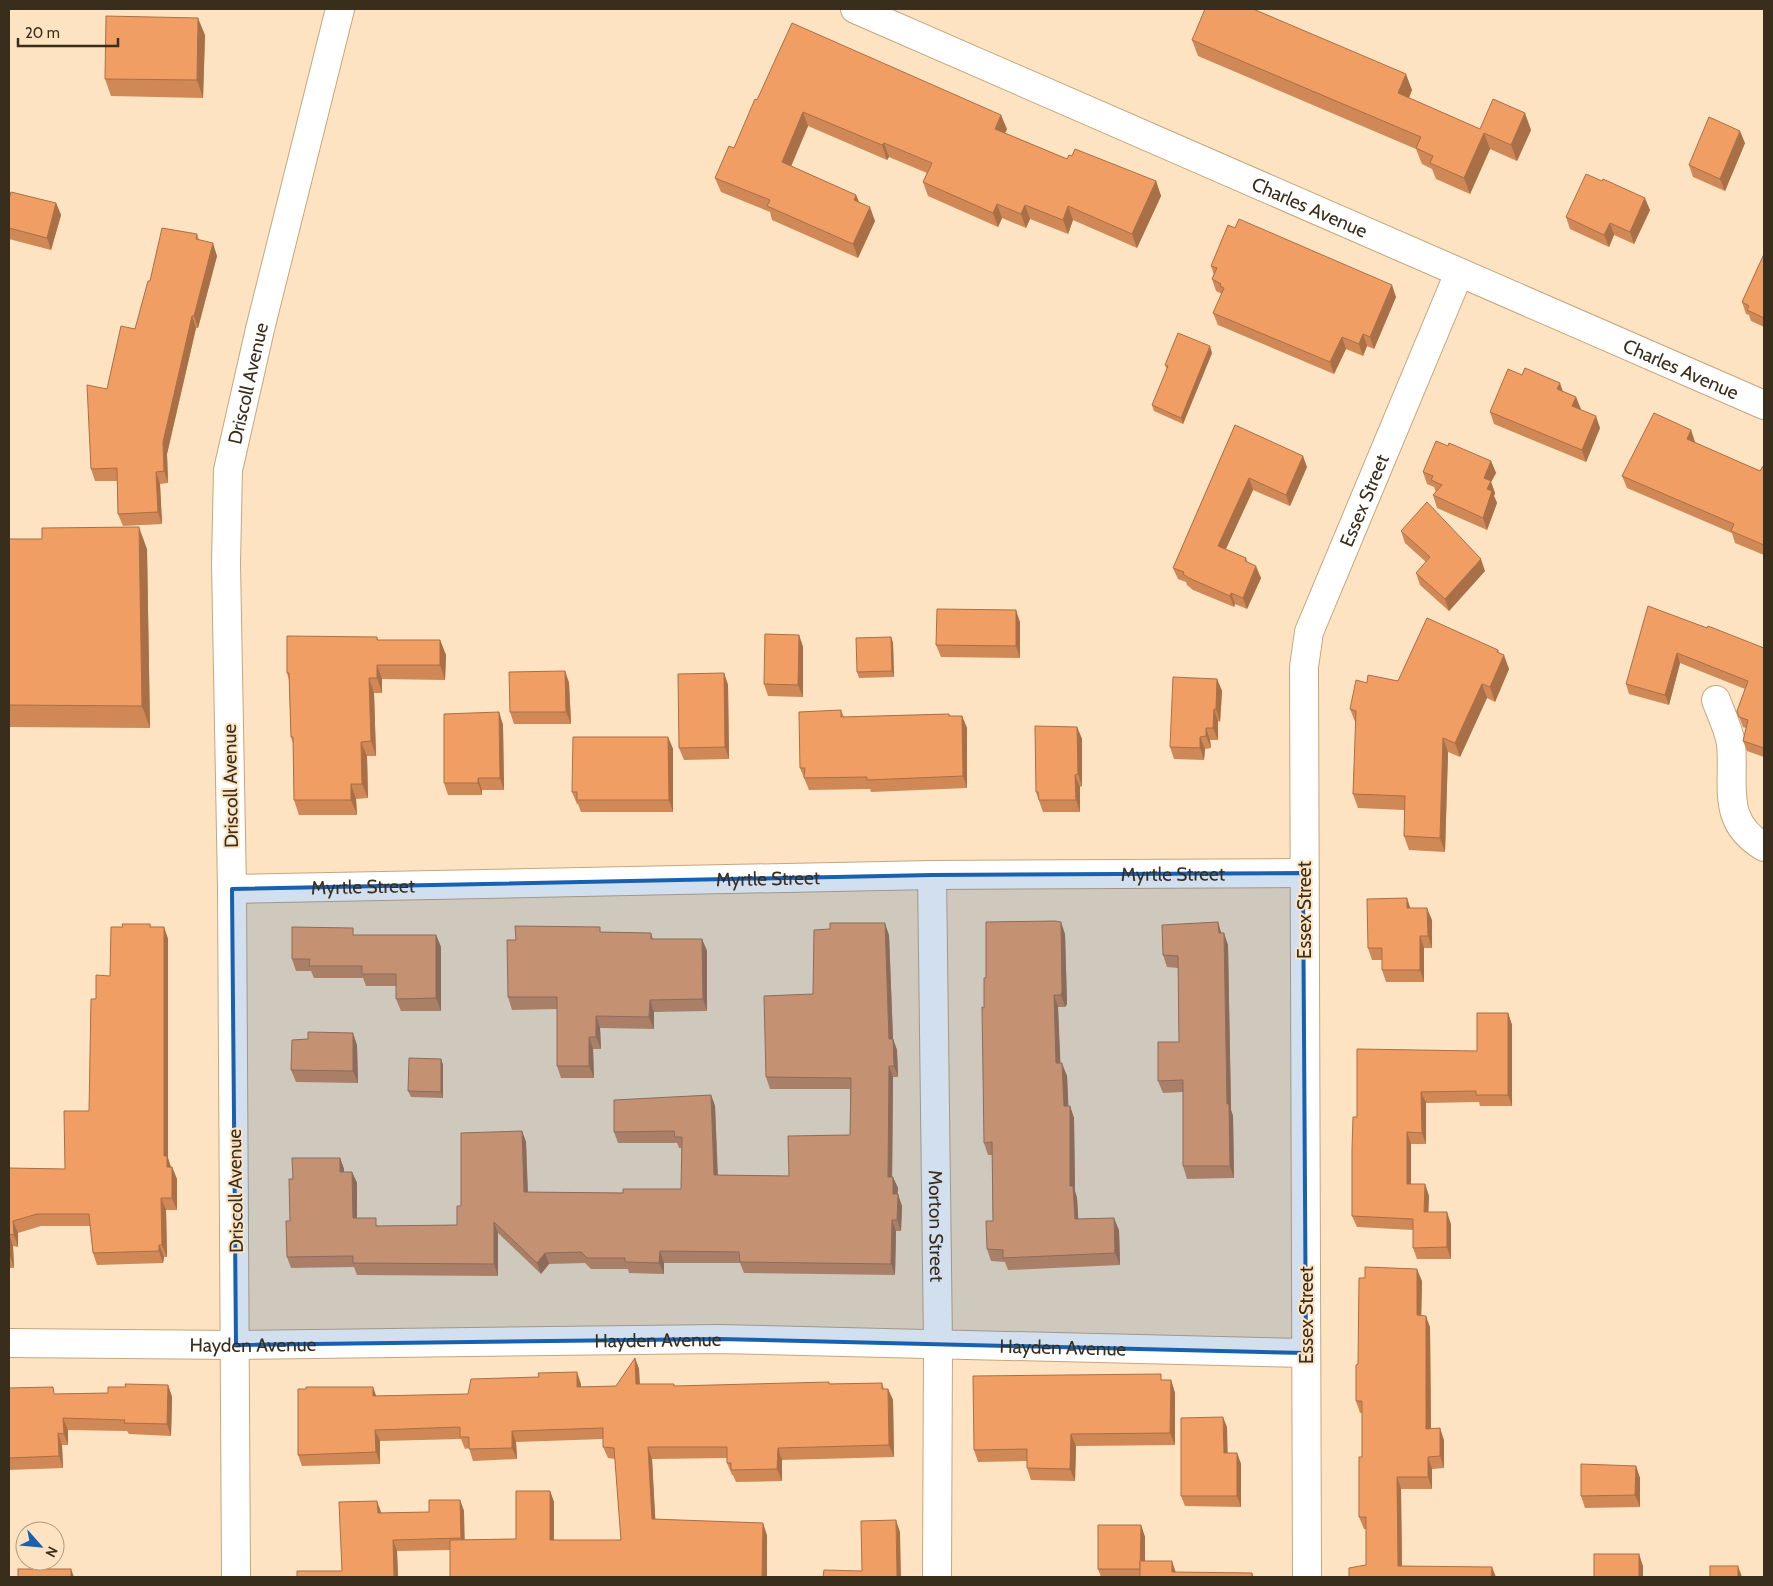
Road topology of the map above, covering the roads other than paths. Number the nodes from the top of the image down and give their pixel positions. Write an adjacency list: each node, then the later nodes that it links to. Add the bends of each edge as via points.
1 (340, 9): 9 (street, Driscoll Avenue, via 228,470 226,563)
2 (855, 9): 3 (street, Charles Avenue)
3 (1459, 273): 4 (street, Charles Avenue); 7 (street, Essex Street, via 1309,632 1304,667)
4 (1764, 405)
5 (1716, 700): 6 (street, via 1731,742 1730,790 1734,814 1746,833)
6 (1764, 847)
7 (1304, 873): 8 (street, Myrtle Street); 13 (street, Essex Street)
8 (932, 875): 9 (street, Myrtle Street); 12 (street, Morton Street)
9 (232, 889): 11 (street, Driscoll Avenue)
10 (9, 1343): 11 (street, Hayden Avenue)
11 (236, 1344): 12 (street, Hayden Avenue, via 709,1339); 14 (street, Driscoll Avenue)
12 (938, 1344): 13 (street, Hayden Avenue); 15 (street, Morton Street)
13 (1306, 1353): 16 (street, Essex Street)
14 (236, 1577)
15 (937, 1577)
16 (1307, 1577)

